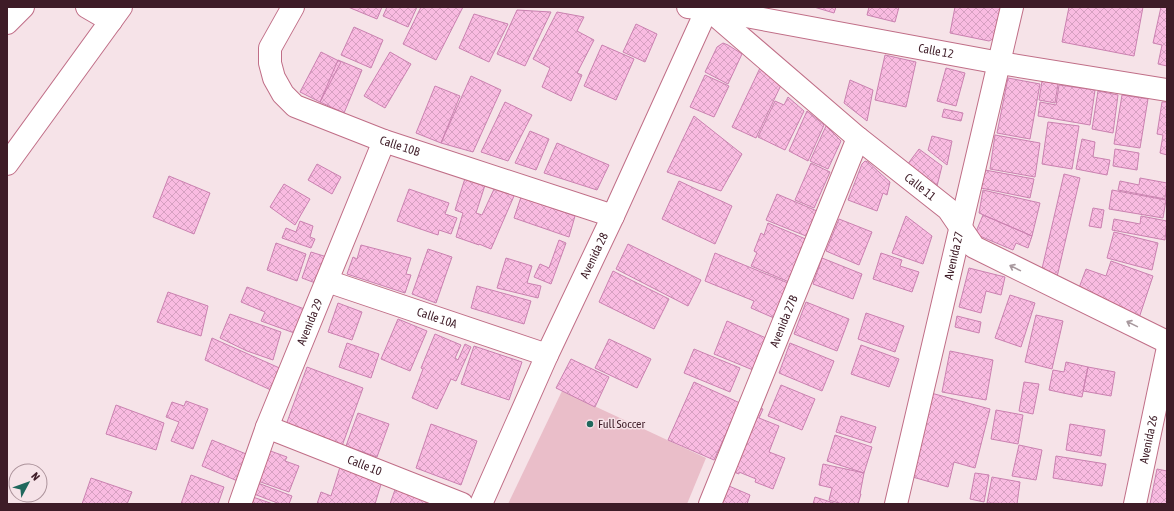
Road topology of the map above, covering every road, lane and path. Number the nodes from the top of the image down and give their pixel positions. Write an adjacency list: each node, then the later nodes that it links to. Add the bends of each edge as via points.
1 (23, 7): 7 (street)
2 (87, 7): 6 (street)
3 (292, 7): 11 (street, Calle 10B, via 270,48 274,78 283,94 295,106)
4 (1012, 7): 8 (street, Avenida 27)
5 (703, 8): 8 (street, Calle 12); 10 (street, Calle 11); 13 (street, Avenida 28)
6 (116, 14): 12 (street)
7 (7, 23)
8 (1000, 63): 9 (street, Calle 12); 14 (street, Avenida 27)
9 (1167, 90)
10 (858, 138): 14 (street, Calle 11, via 948,209); 23 (street, Avenida 27B)
11 (384, 142): 13 (street, Calle 10B); 15 (street, Avenida 29)
12 (7, 164)
13 (613, 216): 18 (street, Avenida 28)
14 (960, 226): 16 (street, Calle 11, one-way to 14, via 974,247); 24 (street, Avenida 27)
15 (327, 281): 18 (street, Calle 10A); 19 (street, Avenida 29)
16 (1167, 342)
17 (1167, 352): 25 (street, Avenida 26)
18 (547, 355): 22 (street, Avenida 28)
19 (267, 428): 20 (street, Avenida 29); 21 (street, Calle 10)
20 (240, 504)
21 (462, 504)
22 (481, 504)
23 (710, 504)
24 (896, 504)
25 (1135, 504)

